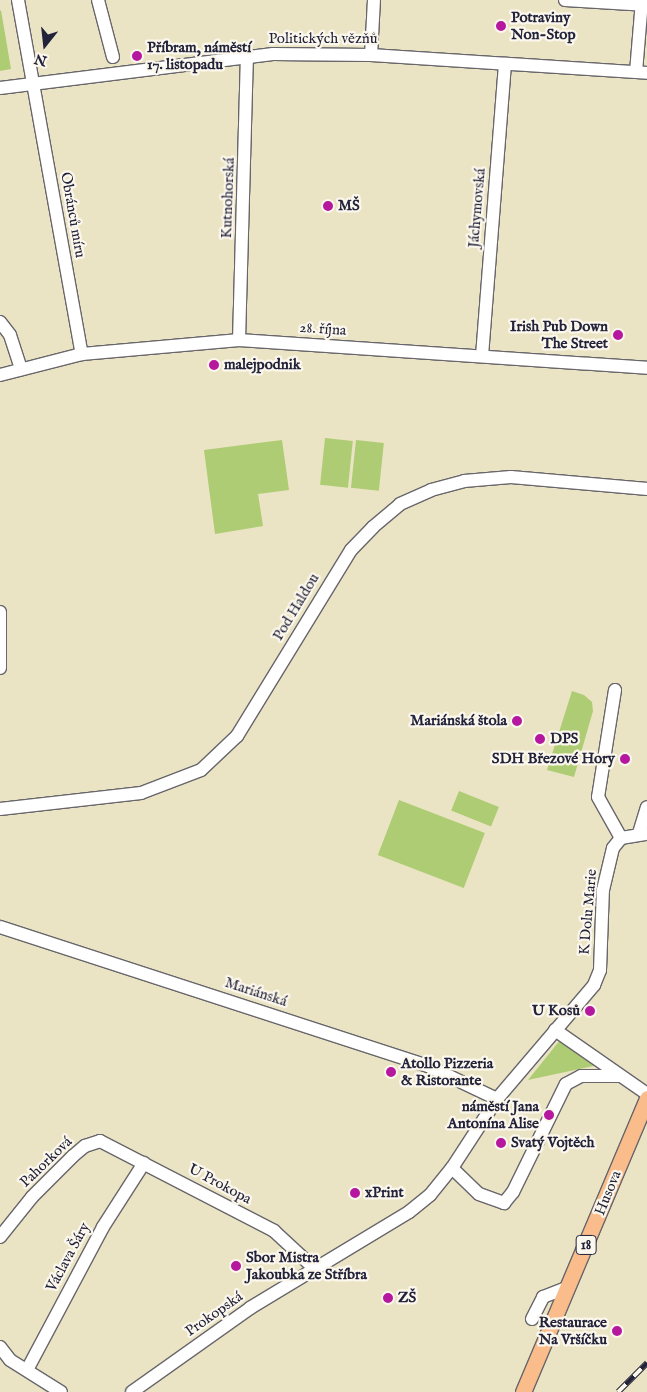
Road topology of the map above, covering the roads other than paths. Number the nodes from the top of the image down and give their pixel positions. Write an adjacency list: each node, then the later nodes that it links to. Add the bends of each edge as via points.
1 (18, 0): 11 (street, Obránců míru)
2 (98, 0): 8 (street)
3 (374, 0): 6 (street)
4 (565, 0): 5 (street)
5 (644, 3): 10 (street)
6 (371, 55): 7 (street, Politických vězňů); 9 (street, Politických vězňů)
7 (247, 56): 11 (street, Politických vězňů); 14 (street, Kutnohorská)
8 (113, 57)
9 (505, 64): 10 (street, Politických vězňů); 16 (street, Jáchymovská)
10 (641, 73)
11 (33, 82): 12 (street, Politických vězňů); 15 (street, Obránců míru)
12 (0, 88)
13 (0, 322): 18 (street, via 10,335)
14 (239, 340): 15 (street, 28. října); 16 (street, 28. října)
15 (82, 354): 18 (street, 28. října)
16 (482, 356): 17 (street, 28. října)
17 (647, 368)
18 (21, 369): 19 (street, 28. října)
19 (0, 375)
20 (647, 489): 25 (street, Pod Haldou, via 511,477 464,481 431,490 400,504 351,550 237,736 201,770 141,793)
21 (0, 612): 22 (street)
22 (0, 668)
23 (615, 690): 27 (street, via 598,798)
24 (647, 806): 26 (street)
25 (0, 809)
26 (643, 834): 27 (street)
27 (621, 838): 29 (street, K Dolu Marie, via 613,848 603,890 598,978)
28 (0, 927): 33 (street, Mariánská, via 430,1066)
29 (555, 1030): 30 (street); 33 (street, K Dolu Marie)
30 (620, 1076): 31 (street); 36 (street, via 581,1076 566,1084 513,1192 504,1203 479,1194)
31 (647, 1094)
32 (647, 1098): 39 (main road, Husova / 18)
33 (497, 1099): 36 (street, Prokopská)
34 (100, 1141): 35 (street, U Prokopa); 37 (street, Pahorková, via 84,1146 73,1156)
35 (144, 1163): 38 (street, U Prokopa, via 274,1231); 42 (street, Václava Šáry, via 103,1227)
36 (452, 1168): 38 (street, Prokopská, via 415,1208)
37 (0, 1237)
38 (315, 1269): 44 (street, Prokopská, via 250,1308)
39 (569, 1287): 40 (street, via 543,1297); 45 (main road, Husova / 18)
40 (532, 1319)
41 (0, 1347): 42 (street, via 10,1360)
42 (27, 1370): 43 (street)
43 (61, 1392)
44 (132, 1392)
45 (523, 1392)

